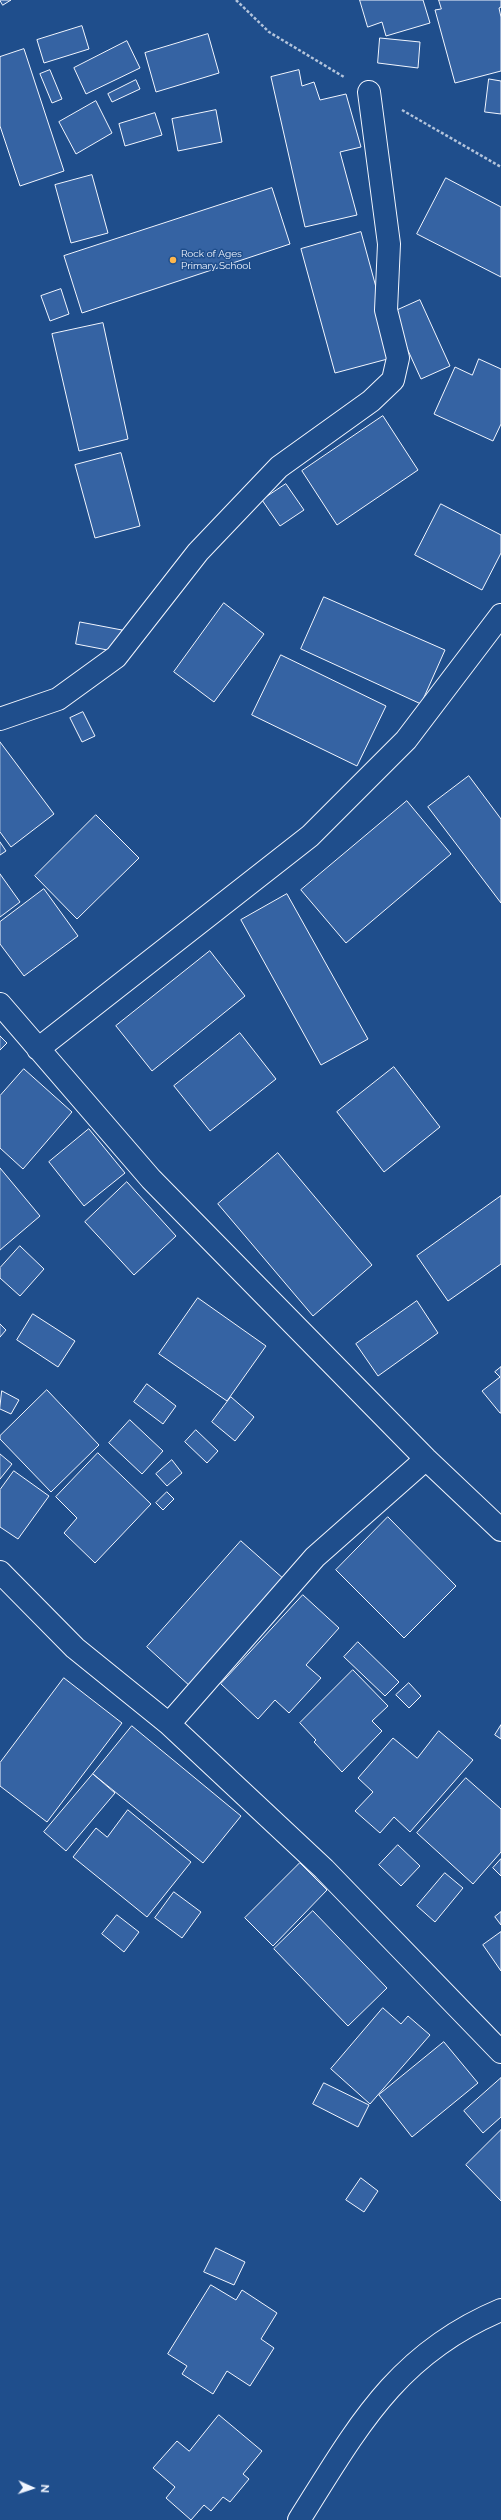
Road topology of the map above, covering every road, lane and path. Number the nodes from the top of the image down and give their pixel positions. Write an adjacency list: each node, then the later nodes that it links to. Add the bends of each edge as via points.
1 (369, 92): 3 (street, via 389,244 386,310 398,358 393,380 371,401 279,467 198,552 116,657 58,698)
2 (501, 615): 5 (street, via 406,740 310,836)
3 (0, 719)
4 (0, 1004): 5 (street)
5 (38, 1049): 6 (street, via 151,1179)
6 (426, 1458): 7 (street); 9 (street, via 315,1557)
7 (501, 1530)
8 (0, 1572): 9 (street, via 75,1648)
9 (169, 1724): 10 (street, via 324,1869)
10 (501, 2052)
11 (501, 2310): 12 (street, via 470,2323 430,2350 395,2381 358,2427)
12 (299, 2520)

